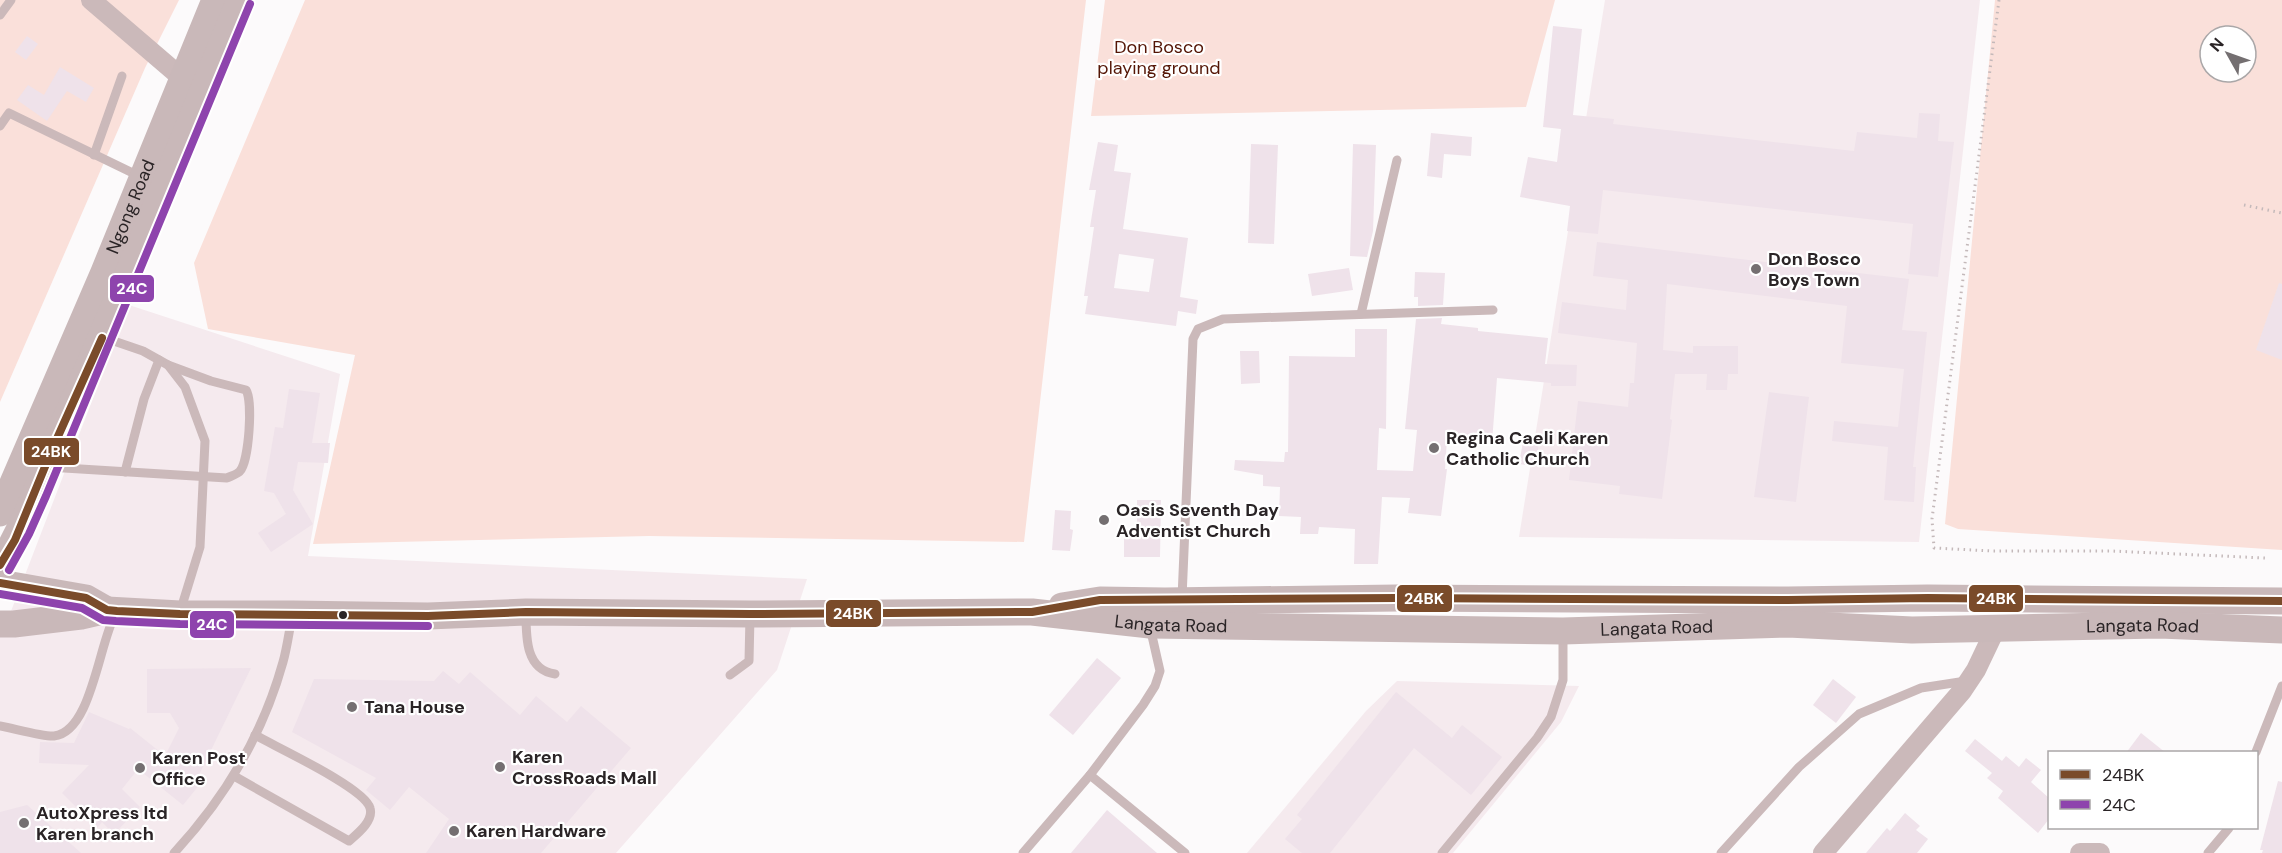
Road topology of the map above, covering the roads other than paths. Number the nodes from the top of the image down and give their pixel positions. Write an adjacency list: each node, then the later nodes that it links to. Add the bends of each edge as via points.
1 (10, 0): 5 (lane)
2 (91, 0): 7 (street)
3 (215, 0): 7 (main road, Ngong Road)
4 (240, 0): 14 (main road, Ngong Road)
5 (0, 15)
6 (122, 76): 9 (lane)
7 (182, 78): 11 (main road, Ngong Road)
8 (0, 126): 9 (lane, via 9,113)
9 (94, 154): 11 (lane)
10 (1396, 160): 13 (lane)
11 (142, 177): 20 (main road, Ngong Road)
12 (1493, 310): 13 (lane)
13 (1361, 314): 23 (lane, via 1223,319 1198,329 1193,339)
14 (102, 338): 15 (lane); 17 (main road, Ngong Road)
15 (159, 360): 16 (lane); 18 (lane, via 144,399)
16 (168, 365): 19 (lane, via 185,387 205,441); 19 (lane, via 238,386 250,395 250,422 240,471 227,478)
17 (46, 467): 18 (lane); 21 (main road, Ngong Road)
18 (126, 472): 19 (lane)
19 (204, 477): 29 (lane, via 200,548)
20 (0, 513)
21 (0, 565)
22 (0, 585): 25 (main road, via 86,598); 28 (main road)
23 (1182, 601): 24 (main road, Langata Road, via 1397,598); 27 (main road, Langata Road, via 1100,600)
24 (2282, 601)
25 (112, 610): 29 (main road, Langata Road); 32 (main road); 41 (lane, via 88,700 73,727 55,736)
26 (526, 612): 30 (main road, Langata Road, via 428,616); 31 (main road, Langata Road); 37 (lane, via 526,641 537,666 544,673)
27 (1032, 612): 31 (main road, Langata Road); 33 (main road, Langata Road)
28 (0, 613)
29 (180, 614): 30 (main road, Langata Road)
30 (292, 614): 42 (lane, via 283,663)
31 (750, 614): 38 (lane, via 749,661)
32 (0, 624)
33 (1150, 625): 36 (main road, Langata Road); 44 (lane, via 1160,670 1155,686)
34 (1996, 628): 35 (main road, Langata Road, via 2160,625); 36 (main road, Langata Road, via 1912,630 1788,624); 39 (street)
35 (2282, 630)
36 (1563, 631): 50 (lane, via 1563,680 1551,717)
37 (555, 675)
38 (730, 675)
39 (1969, 681): 51 (lane, via 1921,688 1859,714 1799,766); 52 (street)
40 (2282, 686): 43 (lane)
41 (0, 726)
42 (255, 735): 45 (lane); 45 (lane, via 340,781 366,800 370,818 347,846)
43 (2257, 751)
44 (1090, 775): 48 (lane); 49 (lane)
45 (234, 776): 47 (lane, via 200,825)
46 (2228, 829): 55 (lane)
47 (174, 853)
48 (1023, 853)
49 (1185, 853)
50 (1442, 853)
51 (1721, 853)
52 (1823, 853)
53 (2080, 853): 54 (street)
54 (2100, 853)
55 (2208, 853)

